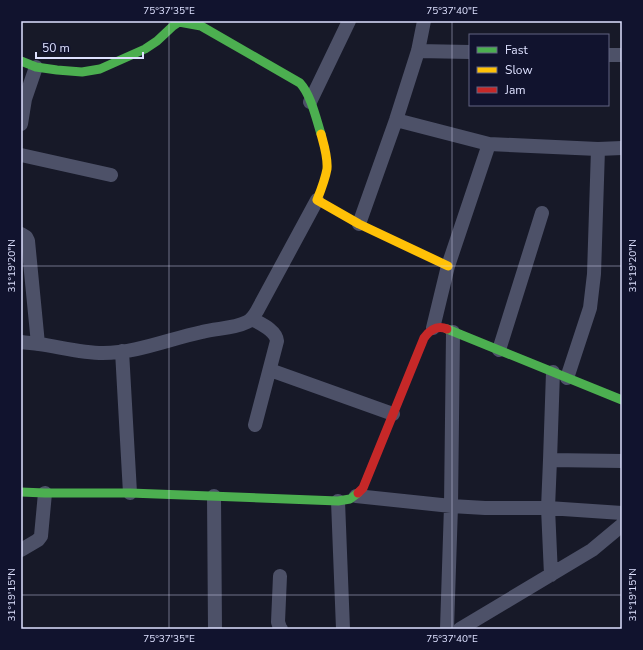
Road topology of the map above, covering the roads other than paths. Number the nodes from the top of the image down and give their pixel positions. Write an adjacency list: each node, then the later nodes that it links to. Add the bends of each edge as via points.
1 (179, 21): 9 (street, via 145,49 100,69 82,72); 10 (street, via 201,26 294,79 303,85)
2 (349, 21): 10 (street)
3 (424, 21): 4 (street)
4 (418, 52): 5 (street); 11 (street)
5 (469, 52)
6 (609, 55): 7 (street)
7 (622, 55)
8 (21, 61): 9 (street)
9 (36, 67): 12 (street, via 25,99)
10 (310, 102): 18 (street, via 328,163)
11 (396, 120): 13 (street); 20 (street)
12 (21, 124)
13 (489, 144): 15 (street); 22 (street)
14 (622, 148): 15 (street)
15 (598, 149): 32 (street, via 594,274 590,308)
16 (21, 155): 17 (street)
17 (111, 175)
18 (317, 200): 20 (street); 23 (street)
19 (542, 213): 28 (street)
20 (360, 224): 22 (street)
21 (21, 234): 27 (street, via 28,241)
22 (448, 266): 24 (street)
23 (252, 318): 29 (street, via 240,324); 30 (street, via 277,336)
24 (433, 328): 25 (street, via 444,328); 34 (street, via 424,338)
25 (453, 332): 28 (street); 44 (street)
26 (21, 342): 27 (street)
27 (38, 344): 29 (street, via 90,352)
28 (499, 350): 31 (street)
29 (122, 352): 40 (street)
30 (270, 370): 34 (street); 35 (street)
31 (553, 372): 32 (street); 36 (street)
32 (567, 378): 33 (street)
33 (622, 400)
34 (393, 414): 42 (street, via 363,488)
35 (255, 425)
36 (550, 460): 37 (street); 45 (street)
37 (622, 461)
38 (21, 492): 39 (street)
39 (45, 493): 40 (street); 48 (street, via 41,536)
40 (130, 493): 41 (street)
41 (214, 496): 43 (street); 51 (street)
42 (356, 496): 43 (street); 44 (street)
43 (338, 501): 53 (street)
44 (451, 506): 45 (street); 54 (street)
45 (548, 508): 46 (street); 49 (street)
46 (622, 513)
47 (622, 525): 49 (street, via 592,550)
48 (21, 550)
49 (551, 575): 55 (street)
50 (280, 576): 52 (street, via 278,622)
51 (215, 629)
52 (281, 629)
53 (343, 629)
54 (447, 629)
55 (460, 629)

